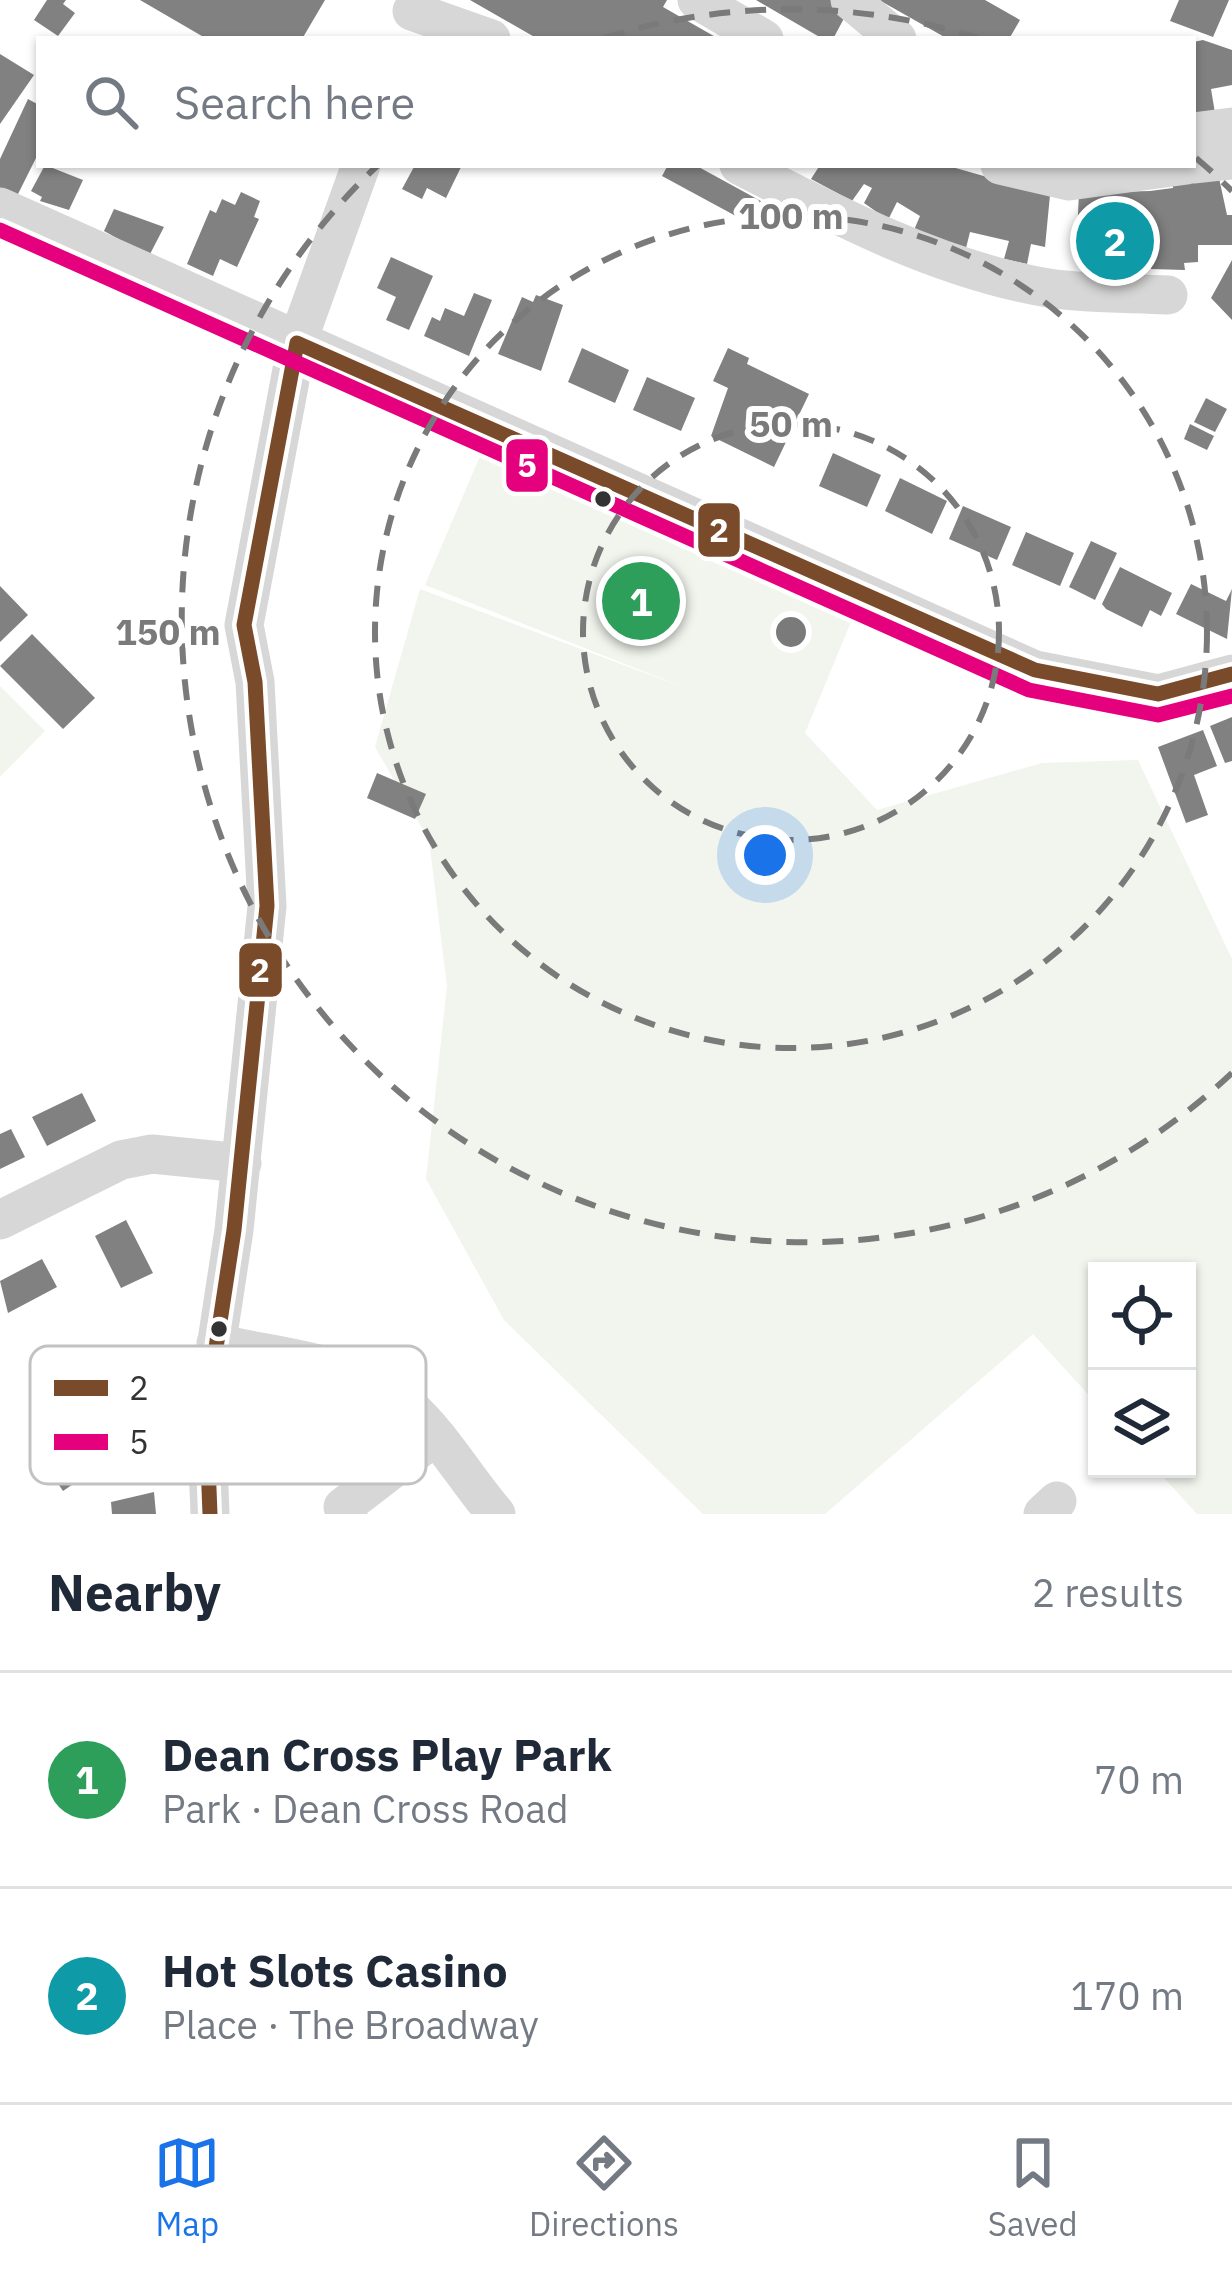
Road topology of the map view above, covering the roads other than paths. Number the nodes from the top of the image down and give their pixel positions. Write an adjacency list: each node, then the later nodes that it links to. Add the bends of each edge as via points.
1 (697, 0): 5 (street)
2 (850, 0): 6 (street)
3 (410, 16): 4 (street)
4 (480, 36)
5 (759, 36)
6 (893, 36)
7 (1232, 127): 8 (street)
8 (1196, 132)
9 (1232, 160): 10 (street)
10 (1196, 163)
11 (361, 168): 17 (street)
12 (746, 168): 16 (street, via 877,234 968,265 1046,288)
13 (1013, 168): 14 (street, via 1069,181)
14 (1162, 168)
15 (0, 207): 17 (street)
16 (1168, 296)
17 (297, 343): 18 (street, via 1034,670 1157,694); 19 (street, via 244,625 255,682 267,906)
18 (1232, 674)
19 (242, 1163): 20 (street, via 152,1154 122,1160); 21 (street)
20 (0, 1220)
21 (216, 1343): 22 (street); 23 (street)
22 (216, 1346)
23 (230, 1346)
24 (426, 1429): 25 (street)
25 (433, 1438): 26 (street); 31 (street)
26 (426, 1443)
27 (209, 1484): 29 (street)
28 (374, 1484): 30 (street, via 344,1507)
29 (210, 1514)
30 (348, 1514)
31 (496, 1514)

